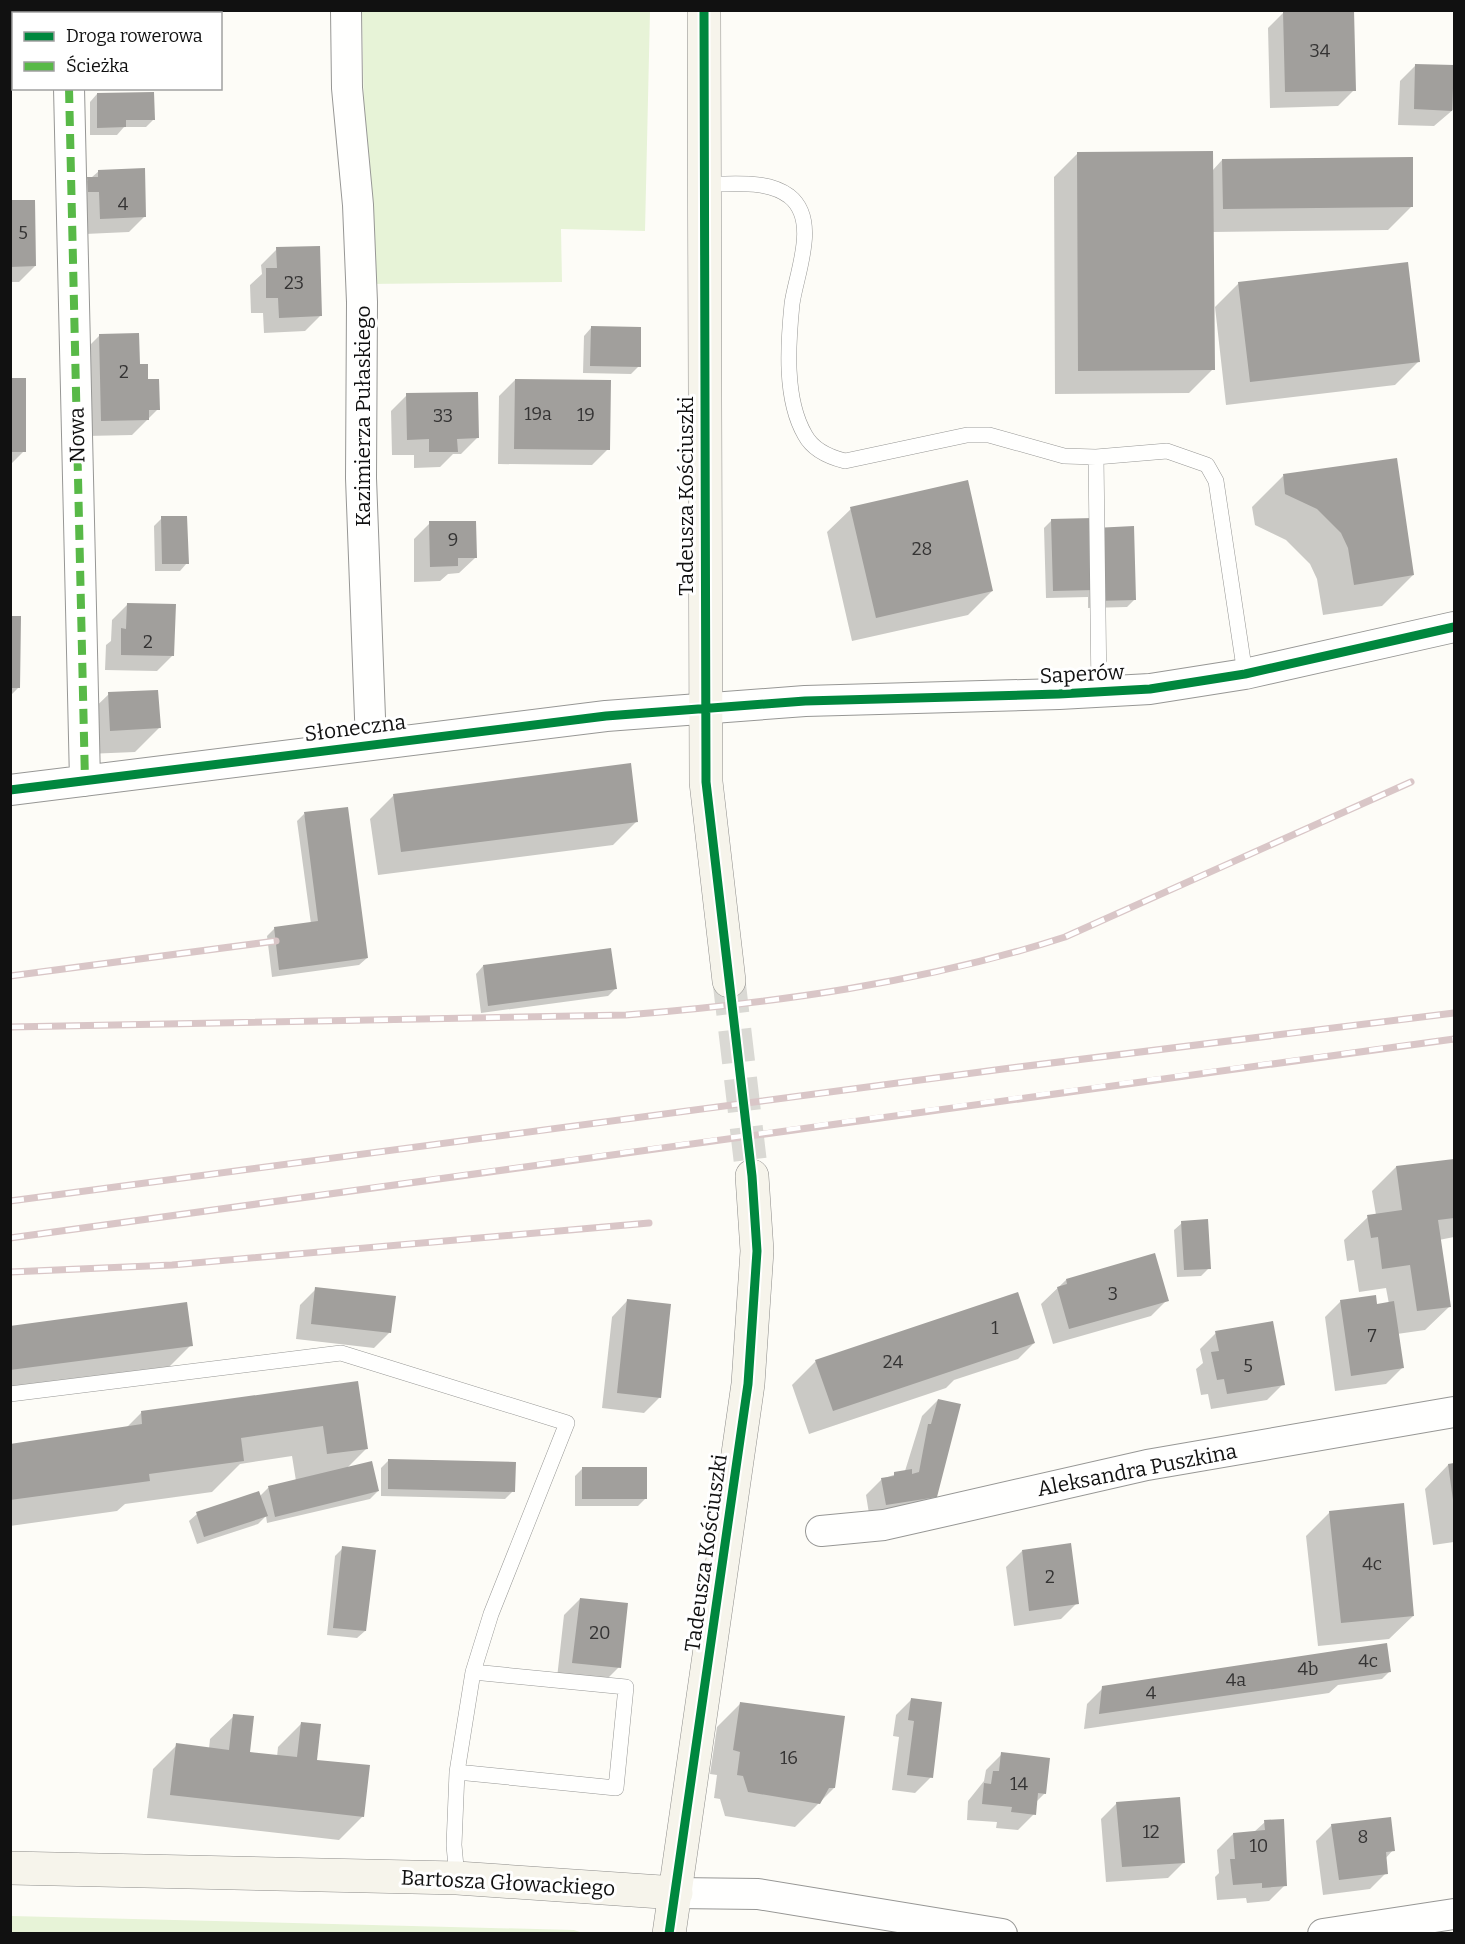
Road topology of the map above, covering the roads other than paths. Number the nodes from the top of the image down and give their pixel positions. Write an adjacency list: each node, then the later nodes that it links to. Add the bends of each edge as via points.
1 (346, 10): 10 (street, Kazimierza Pułaskiego, via 347,88 362,302 361,478)
2 (704, 10): 4 (street, Tadeusza Kościuszki)
3 (69, 90): 11 (street, Nowa)
4 (705, 184): 5 (lane, via 765,185 791,198 799,208 804,238 792,306 791,384 796,414 805,435 829,457 861,459 967,435 990,435 1064,456); 9 (street, Tadeusza Kościuszki)
5 (1096, 457): 7 (lane, via 1167,451 1207,465 1216,481); 8 (lane)
6 (1455, 627): 7 (street, Saperów)
7 (1245, 674): 8 (street, Saperów)
8 (1099, 692): 9 (street, Saperów)
9 (705, 708): 10 (street, Słoneczna); 13 (street, Tadeusza Kościuszki, via 706,782)
10 (371, 744): 11 (street, Słoneczna)
11 (85, 781): 12 (street, Słoneczna)
12 (10, 790)
13 (729, 981)
14 (752, 1176): 22 (street, Tadeusza Kościuszki, via 757,1251 748,1384)
15 (10, 1394): 18 (lane, via 340,1353 567,1423 491,1614)
16 (1455, 1412): 17 (street, Aleksandra Puszkina, via 1147,1465 884,1525)
17 (821, 1532)
18 (473, 1672): 19 (lane); 19 (lane, via 626,1687 616,1788)
19 (457, 1772): 21 (lane)
20 (10, 1868): 21 (street, Bartosza Głowackiego)
21 (457, 1878): 22 (street, Bartosza Głowackiego)
22 (676, 1893): 24 (street, Tadeusza Kościuszki); 25 (street, Bartosza Głowackiego, via 759,1894)
23 (1445, 1915): 26 (street)
24 (669, 1934)
25 (1002, 1934)
26 (1323, 1934)

